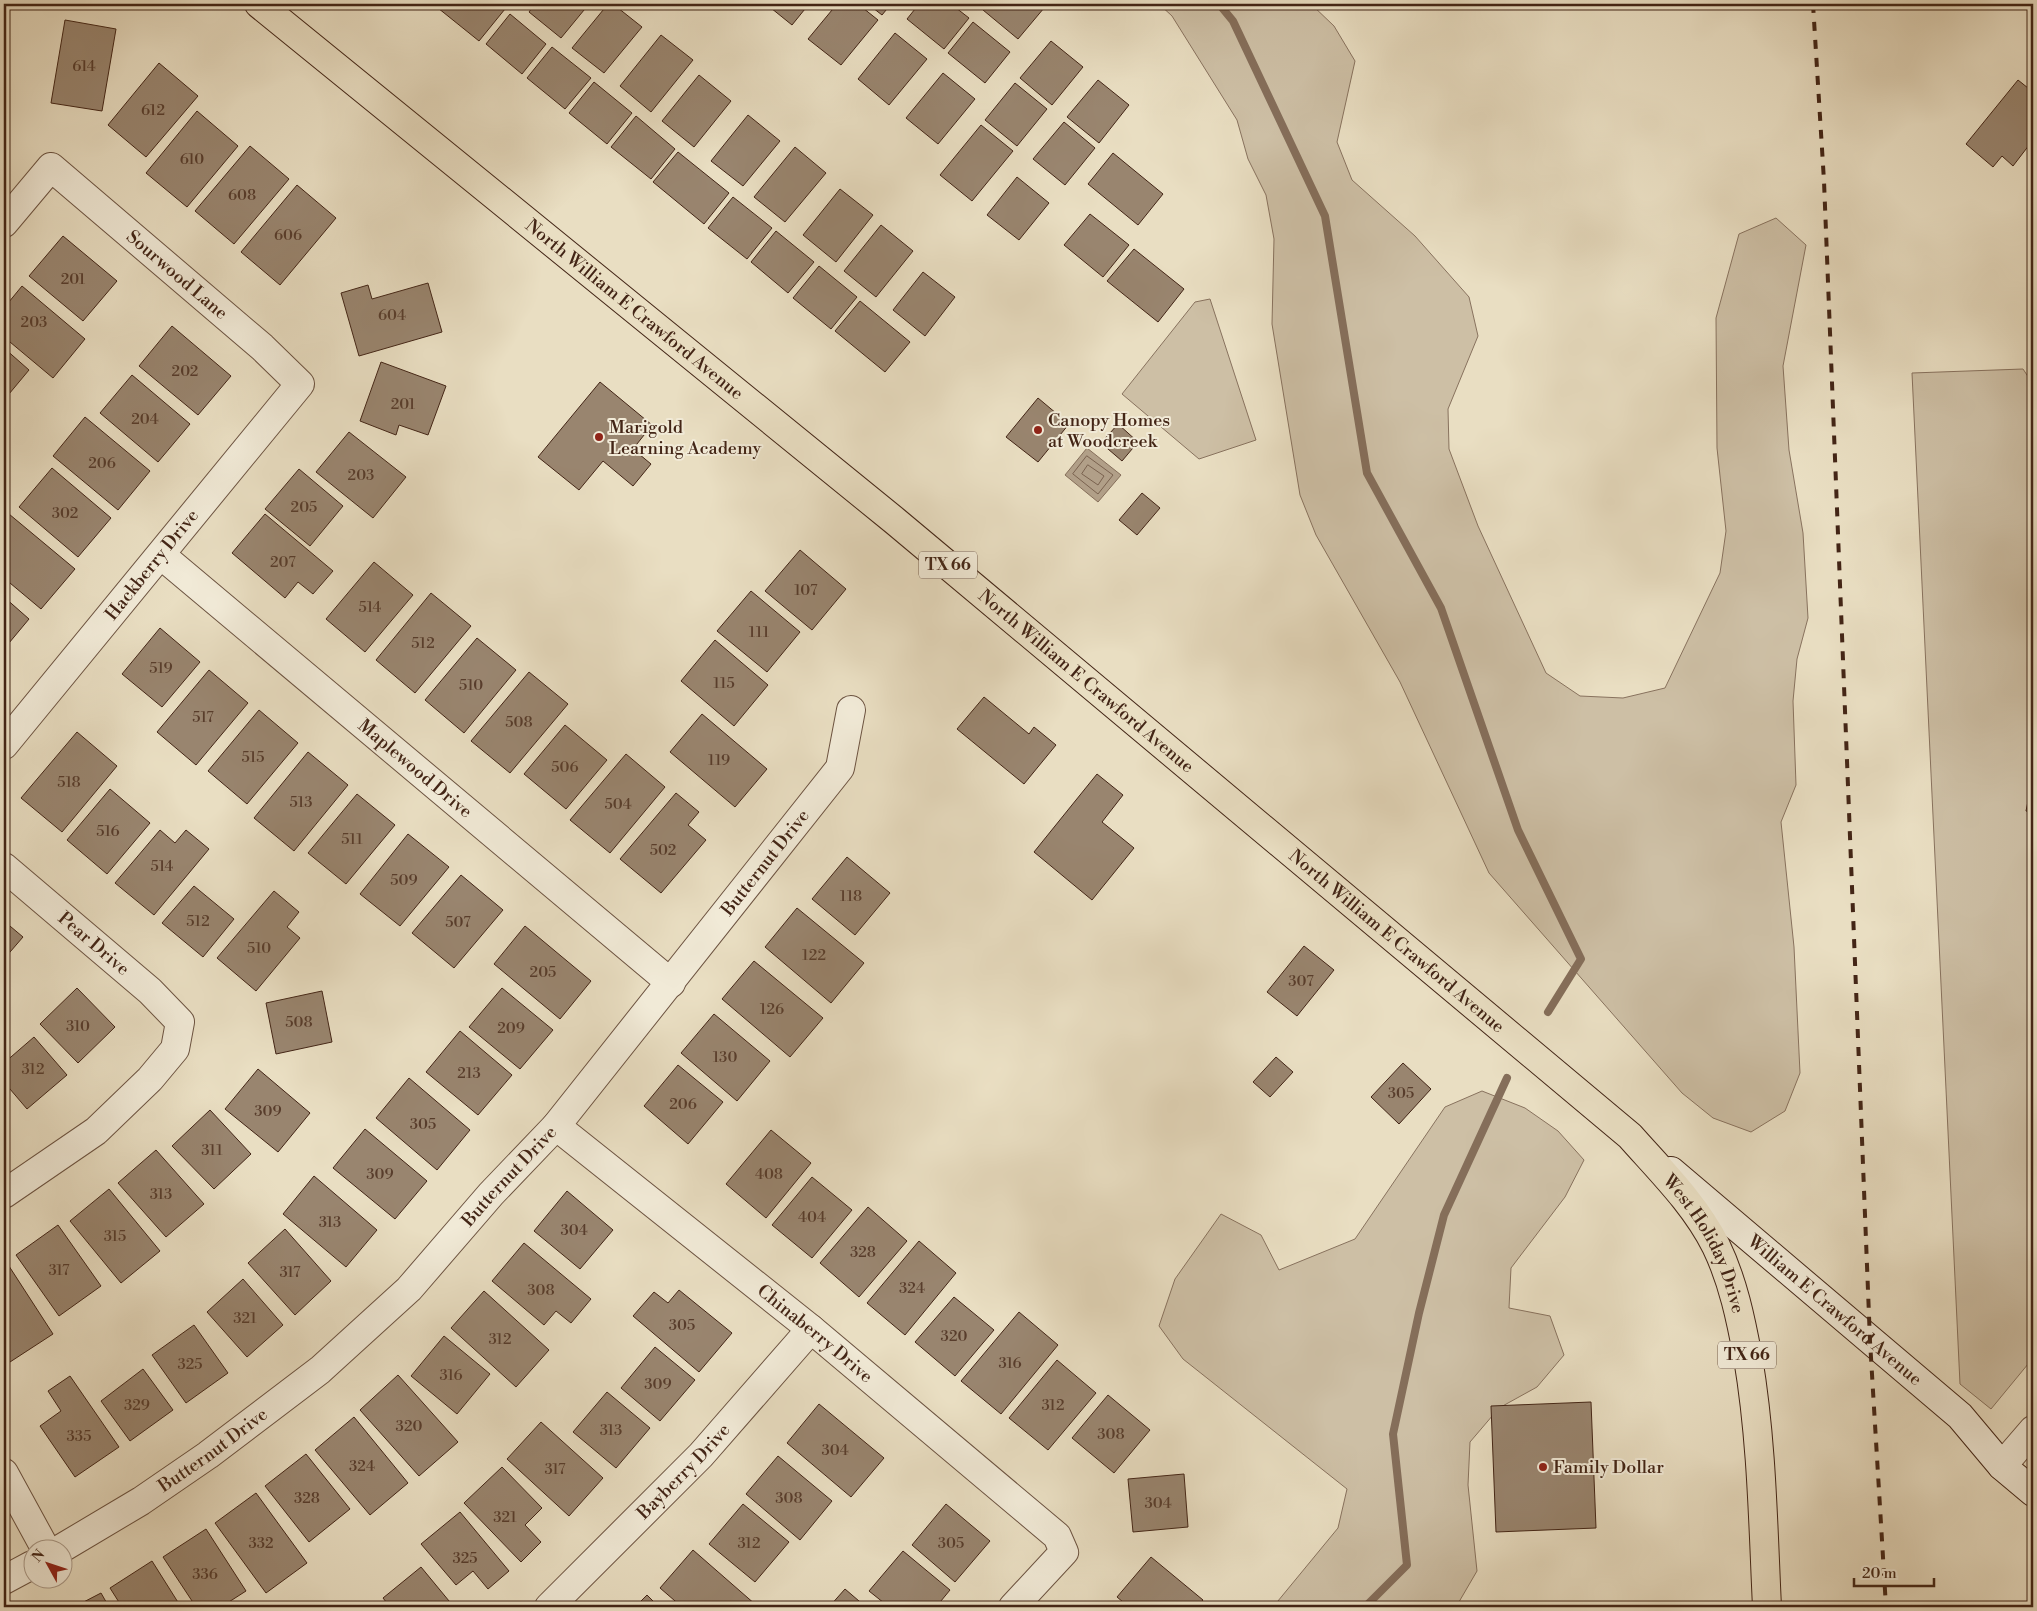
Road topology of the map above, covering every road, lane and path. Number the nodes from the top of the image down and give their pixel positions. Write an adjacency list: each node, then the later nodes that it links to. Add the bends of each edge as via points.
1 (259, 4): 10 (main road, North William E Crawford Avenue / TX 66, via 895,521)
2 (4, 223): 3 (street, Sourwood Lane, via 51,167 262,347)
3 (300, 384): 4 (street, Hackberry Drive)
4 (161, 555): 6 (street, Hackberry Drive); 8 (street, Maplewood Drive)
5 (851, 710): 8 (street, Butternut Drive, via 840,768)
6 (4, 745)
7 (4, 867): 11 (street, Pear Drive, via 150,991 180,1022 175,1048 150,1079 96,1131)
8 (671, 983): 9 (street, Butternut Drive)
9 (556, 1126): 12 (street, Chinaberry Drive); 18 (street, Butternut Drive, via 408,1289 320,1370 208,1455 141,1501)
10 (1630, 1136): 14 (street, William E Crawford Avenue, via 1960,1416); 23 (main road, West Holiday Drive / TX 66, via 1689,1203 1716,1245 1731,1284 1744,1337 1759,1433)
11 (4, 1194)
12 (810, 1329): 21 (street, Bayberry Drive, via 701,1455); 22 (street, Chinaberry Drive, via 1057,1536 1064,1552)
13 (2033, 1430): 14 (street)
14 (2002, 1466): 16 (street, William E Crawford Avenue)
15 (4, 1473): 17 (street)
16 (2033, 1492)
17 (40, 1538)
18 (72, 1542)
19 (22, 1570): 20 (street)
20 (4, 1580)
21 (548, 1607)
22 (1013, 1607)
23 (1767, 1607)

